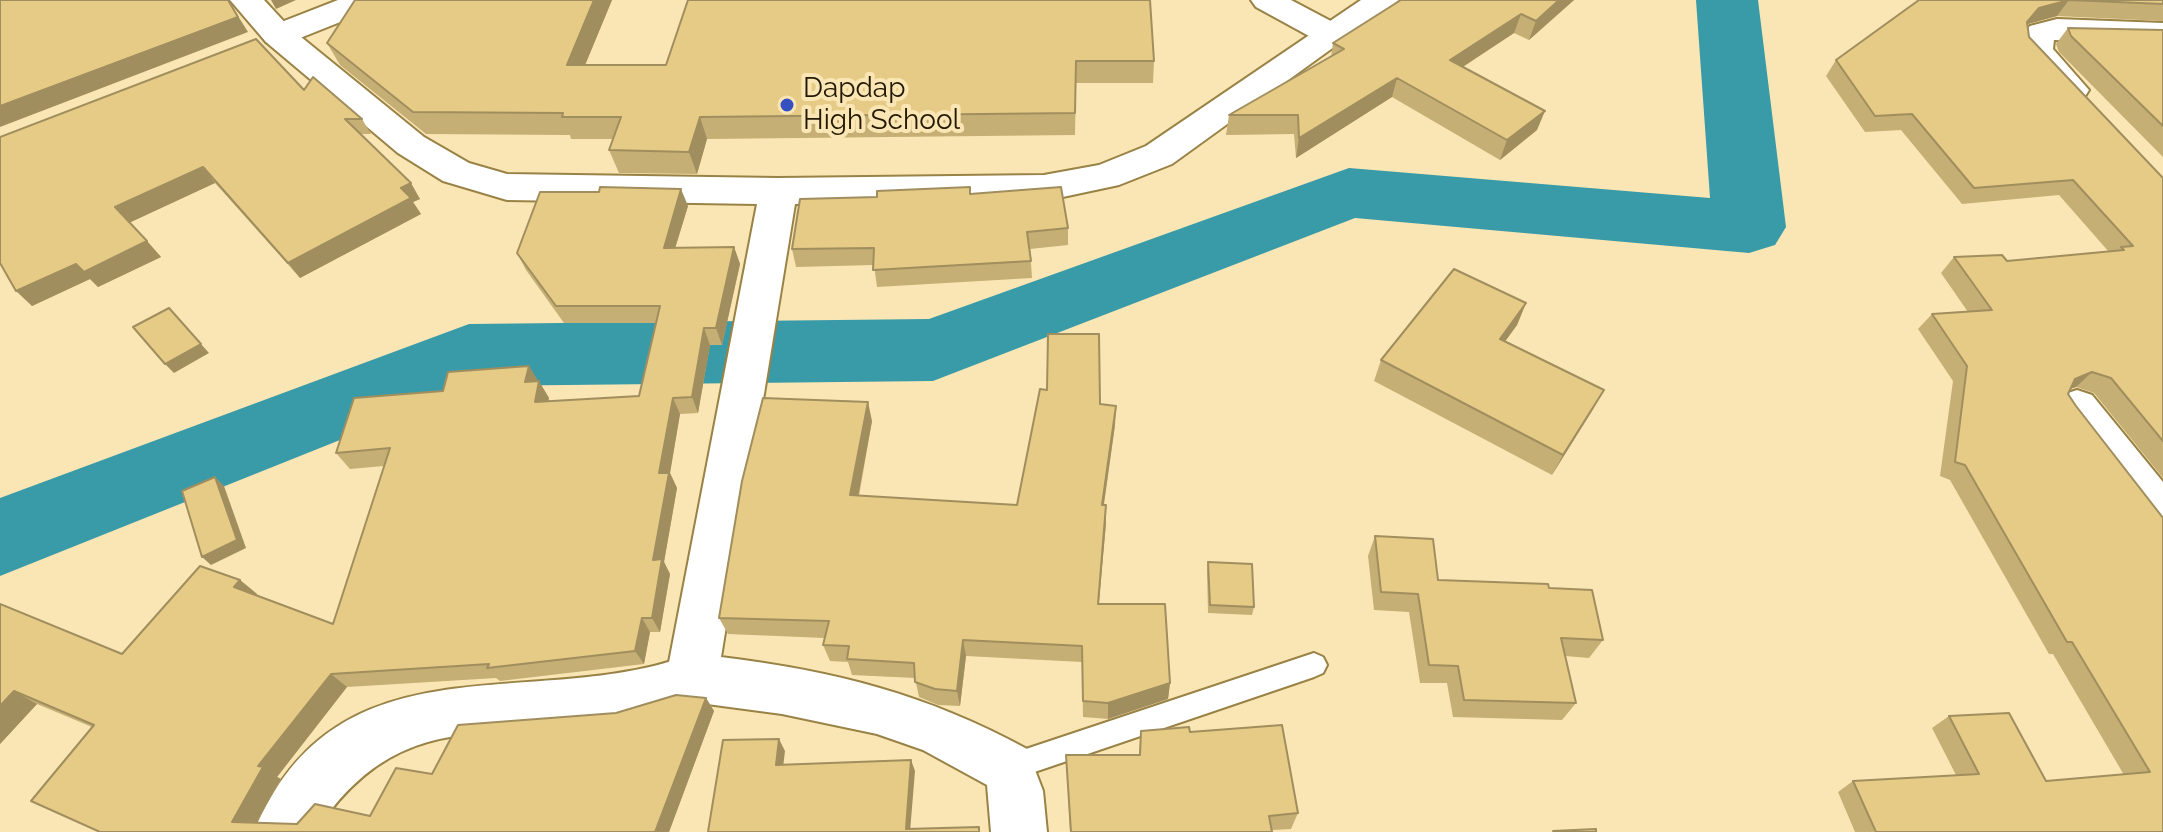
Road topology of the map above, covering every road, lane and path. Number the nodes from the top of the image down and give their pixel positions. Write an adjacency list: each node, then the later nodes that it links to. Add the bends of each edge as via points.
1 (246, 0): 7 (street)
2 (367, 0): 7 (street)
3 (1267, 0): 6 (street)
4 (1383, 0): 6 (street)
5 (2163, 33): 8 (street, via 2057,29 2035,40 2044,61)
6 (1332, 35): 9 (street, via 1159,155 1106,176 1044,188)
7 (263, 40): 9 (street, via 411,145 456,172 507,187)
8 (2098, 116)
9 (778, 191): 13 (street)
10 (2077, 407): 11 (street)
11 (2163, 516)
12 (1314, 665): 14 (lane)
13 (692, 678): 14 (street, via 753,684 894,714); 15 (street, via 622,699 473,707 406,723 359,745 310,788)
14 (1008, 768): 16 (street)
15 (282, 832)
16 (1019, 832)

